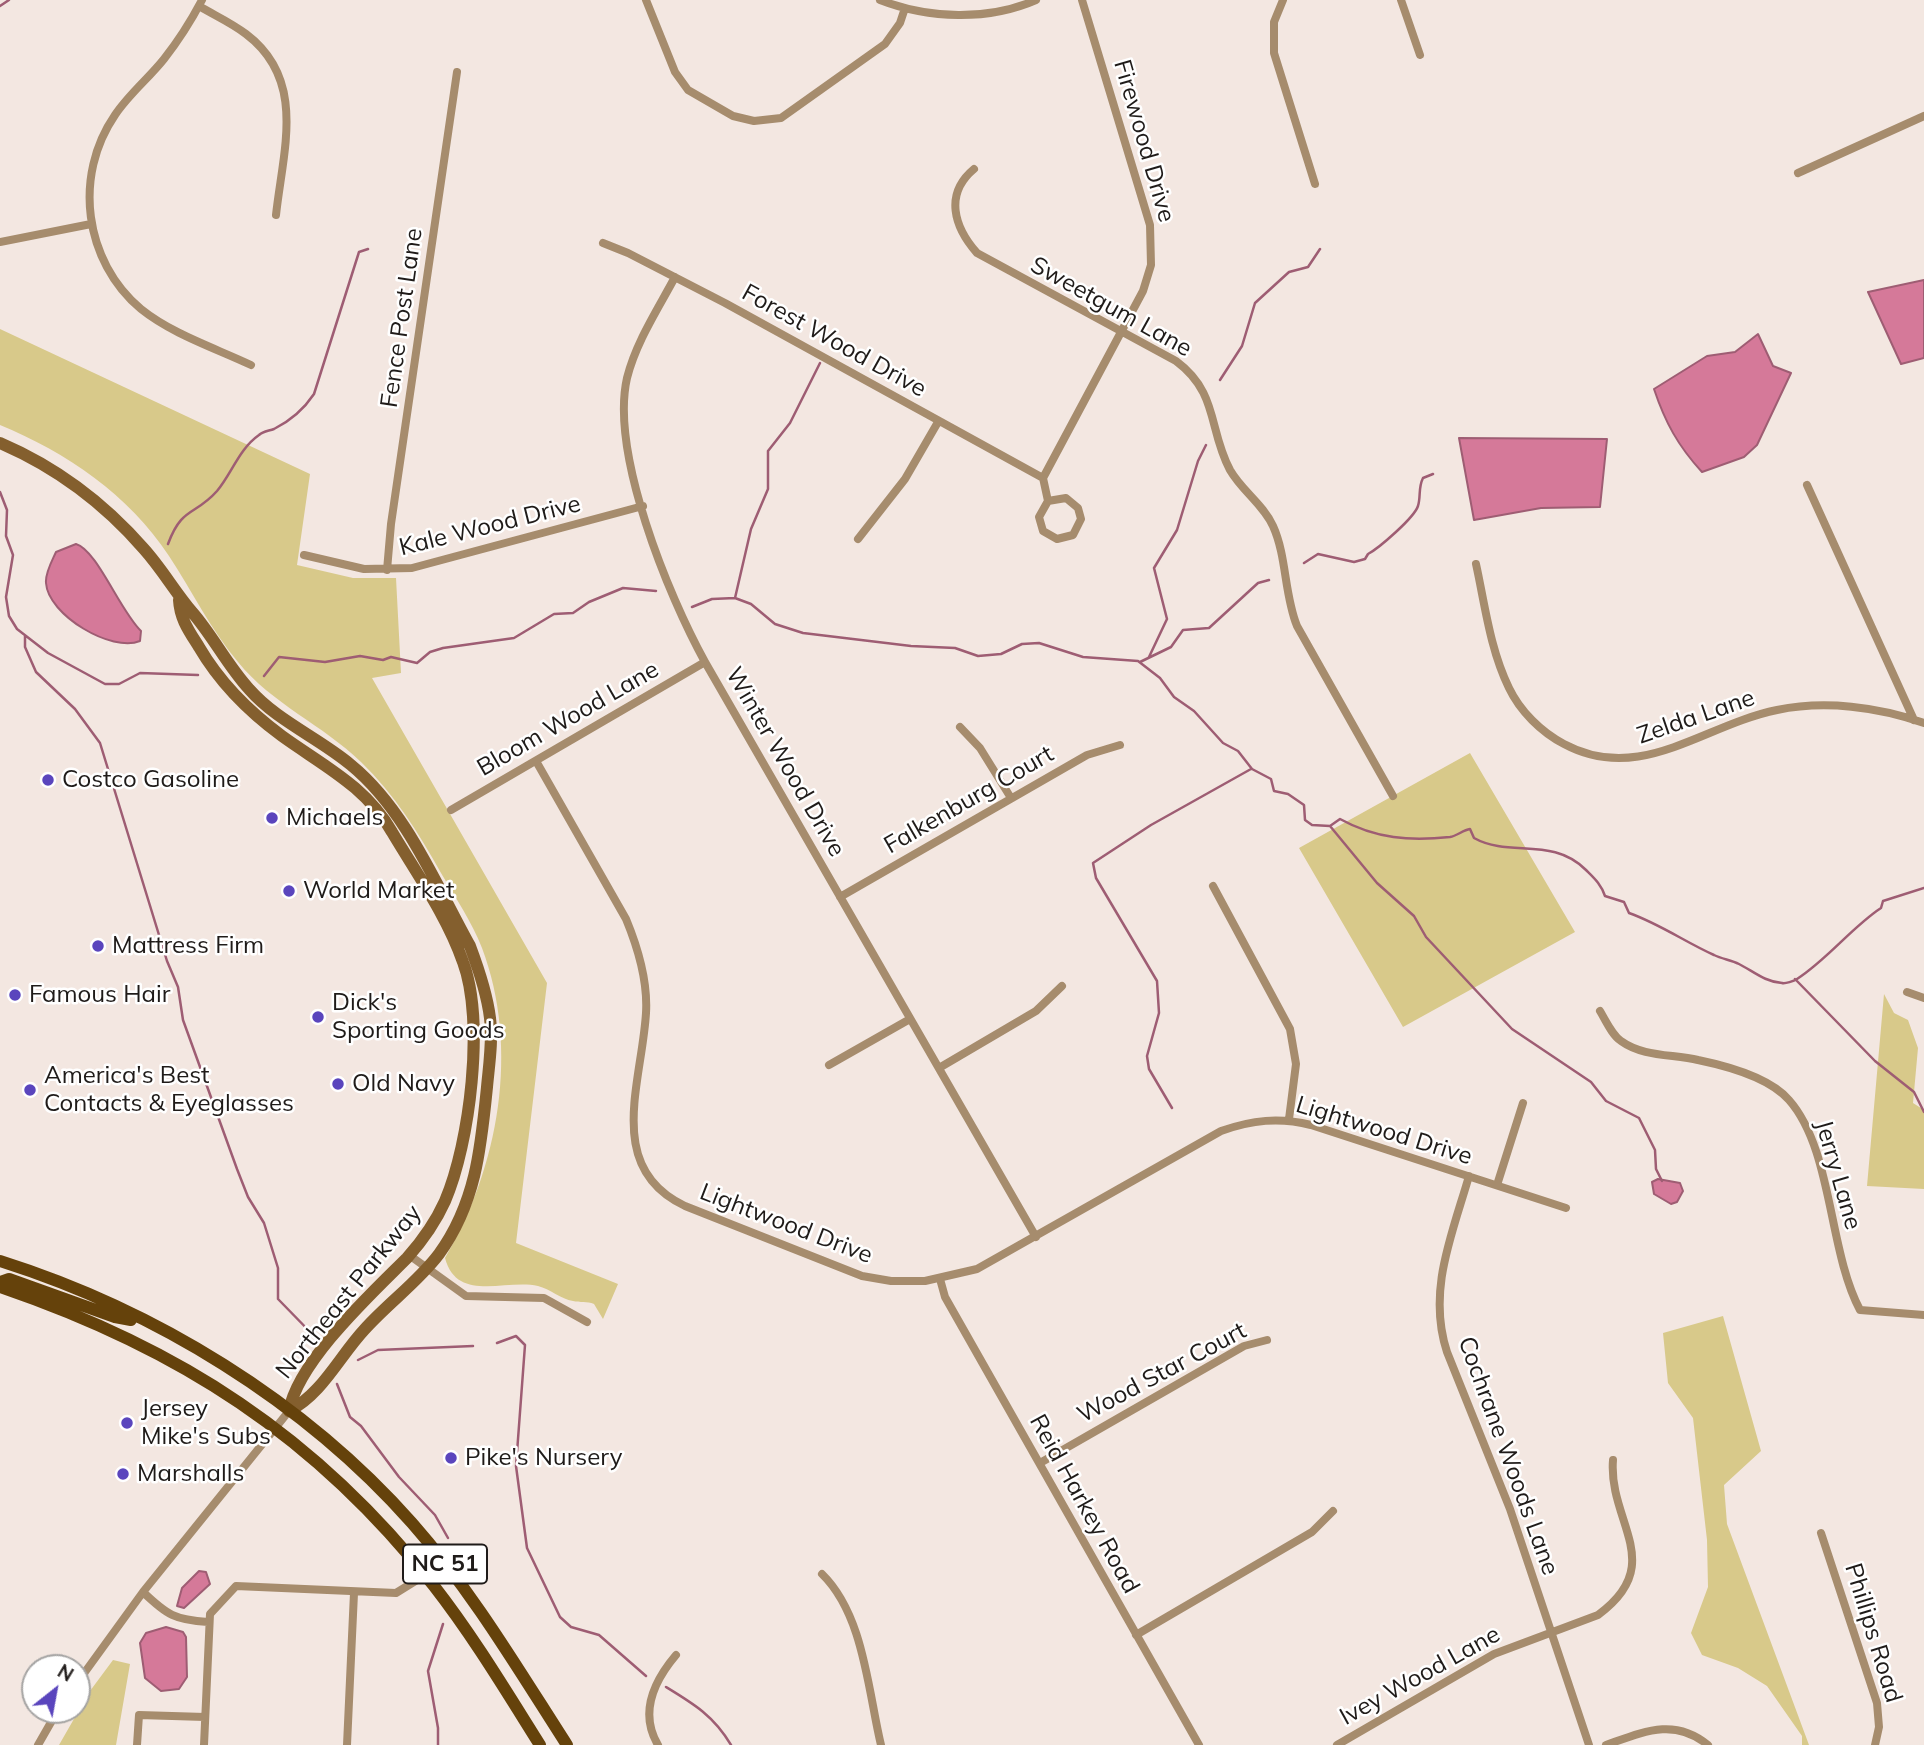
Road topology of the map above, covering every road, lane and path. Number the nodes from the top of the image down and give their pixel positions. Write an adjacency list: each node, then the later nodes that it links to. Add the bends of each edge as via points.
1 (646, 0): 8 (street, via 675,72 688,90 733,116 754,121 781,118 886,44)
2 (880, 0): 8 (street)
3 (1036, 0): 8 (street, via 970,15)
4 (1082, 0): 20 (street, Firewood Drive, via 1150,225 1151,265)
5 (1283, 0): 14 (street, via 1274,22 1274,53)
6 (1401, 0): 9 (street)
7 (200, 3): 15 (street, via 262,48 279,75 289,123); 16 (street, via 181,37 125,102 101,139 91,173)
8 (905, 8)
9 (1420, 55)
10 (457, 72): 31 (street, Fence Post Lane)
11 (1924, 116): 13 (street)
12 (974, 169): 20 (street, Sweetgum Lane, via 958,186 954,206 964,237 977,253)
13 (1798, 173)
14 (1315, 184)
15 (276, 215)
16 (91, 224): 17 (street); 21 (street, via 109,269 141,309)
17 (0, 242)
18 (603, 243): 19 (street, Forest Wood Drive)
19 (675, 277): 22 (street, Forest Wood Drive); 27 (street, Winter Wood Drive, via 637,350 625,392 626,439)
20 (1122, 331): 24 (street, Firewood Drive); 39 (street, Sweetgum Lane, via 1176,361 1203,388 1230,469 1272,524 1287,601 1297,626)
21 (251, 365)
22 (939, 422): 24 (street, Forest Wood Drive); 28 (street, via 905,479)
23 (0, 443): 32 (street, Northeast Parkway, via 45,464 101,506 162,570)
24 (1043, 478): 26 (street)
25 (1807, 485): 34 (street)
26 (1048, 501): 26 (street, via 1039,517 1043,531 1058,539 1073,535 1081,519 1078,508 1066,498)
27 (643, 506): 31 (street, Kale Wood Drive, via 426,565); 33 (street, Winter Wood Drive, via 666,584)
28 (858, 539)
29 (304, 555): 31 (street, Kale Wood Drive, via 347,567)
30 (1476, 564): 34 (street, Zelda Lane, via 1509,688 1549,735 1586,754 1617,759 1654,755 1744,719 1792,707 1832,705)
31 (387, 570)
32 (179, 600): 57 (street, Northeast Parkway, via 180,616 208,663 238,699 282,736 351,782 389,826 452,934 464,964 475,1027 461,1152 445,1201); 59 (street, Northeast Parkway, via 250,691 351,764 386,800 470,946 480,972 491,1021 479,1163 466,1208)
33 (705, 662): 38 (street, Bloom Wood Lane); 43 (street, Winter Wood Drive)
34 (1914, 720): 35 (street, Zelda Lane)
35 (1924, 723)
36 (960, 727): 40 (street)
37 (1120, 745): 40 (street, Falkenburg Court, via 1087,755)
38 (536, 761): 41 (street, Bloom Wood Lane); 60 (street, Lightwood Drive, via 636,944 646,1012 634,1141 640,1165 652,1183 685,1206 848,1271 891,1281)
39 (1393, 796)
40 (1011, 798): 43 (street, Falkenburg Court)
41 (451, 810)
42 (1213, 886): 52 (street, via 1290,1029 1296,1063)
43 (840, 897): 48 (street, Winter Wood Drive)
44 (1062, 986): 50 (street, via 1037,1011)
45 (1907, 992): 46 (street)
46 (1924, 998)
47 (1600, 1011): 63 (street, Jerry Lane, via 1618,1039 1630,1047 1737,1072 1770,1085 1788,1099 1810,1138 1847,1279 1860,1310)
48 (910, 1019): 49 (street); 50 (street, Winter Wood Drive)
49 (829, 1065)
50 (939, 1068): 56 (street, Winter Wood Drive)
51 (1523, 1102): 54 (street)
52 (1289, 1119): 53 (street, Lightwood Drive); 56 (street, Lightwood Drive, via 1258,1120 1221,1131)
53 (1469, 1176): 54 (street, Lightwood Drive); 78 (street, Cochrane Woods Lane, via 1440,1277 1439,1322)
54 (1497, 1185): 55 (street, Lightwood Drive)
55 (1566, 1208)
56 (1036, 1237): 60 (street, Lightwood Drive, via 977,1269)
57 (409, 1255): 59 (street); 67 (street, Northeast Parkway, via 331,1339 296,1388)
58 (0, 1261): 64 (main road, NC 51)
59 (425, 1268): 65 (street, via 466,1296 544,1298); 67 (street, Northeast Parkway, via 363,1330 304,1403)
60 (940, 1279): 70 (street, Reid Harkey Road, via 945,1297)
61 (0, 1282): 64 (main road, via 9,1279 115,1317)
62 (0, 1287): 68 (main road, NC 51, via 77,1315 179,1363)
63 (1924, 1315)
64 (145, 1322): 67 (main road, NC 51, via 224,1365)
65 (587, 1322)
66 (1268, 1340): 70 (street, Wood Star Court, via 1244,1346)
67 (289, 1411): 68 (street, Northeast Parkway); 89 (main road, NC 51, via 347,1459 411,1523 468,1594)
68 (275, 1427): 74 (main road, NC 51, via 362,1504); 75 (street, Northeast Parkway)
69 (1613, 1460): 78 (street, Ivey Wood Lane, via 1613,1478 1634,1555 1627,1584 1598,1615)
70 (1040, 1463): 79 (street, Reid Harkey Road)
71 (1333, 1511): 79 (street, via 1312,1532)
72 (1821, 1533): 97 (street, Phillips Road, via 1877,1703)
73 (822, 1574): 91 (street, via 857,1635)
74 (425, 1575): 76 (street, via 396,1593); 88 (main road, NC 51)
75 (143, 1592): 77 (street, via 179,1620); 81 (street, Northeast Parkway)
76 (354, 1593): 77 (street, via 236,1586); 87 (street)
77 (208, 1622): 82 (street)
78 (1551, 1632): 93 (street, Ivey Wood Lane, via 1494,1654); 94 (street, Cochrane Woods Lane)
79 (1136, 1634): 92 (street, Reid Harkey Road)
80 (676, 1655): 90 (street, via 650,1704 648,1720)
81 (91, 1664)
82 (205, 1717): 85 (street, via 139,1715); 86 (street)
83 (50, 1724): 84 (street)
84 (38, 1745)
85 (137, 1745)
86 (204, 1745)
87 (347, 1745)
88 (540, 1745)
89 (567, 1745)
90 (658, 1745)
91 (881, 1745)
92 (1199, 1745)
93 (1336, 1745)
94 (1589, 1745)
95 (1606, 1745): 96 (street, via 1662,1728 1686,1731)
96 (1708, 1745)
97 (1875, 1745)

